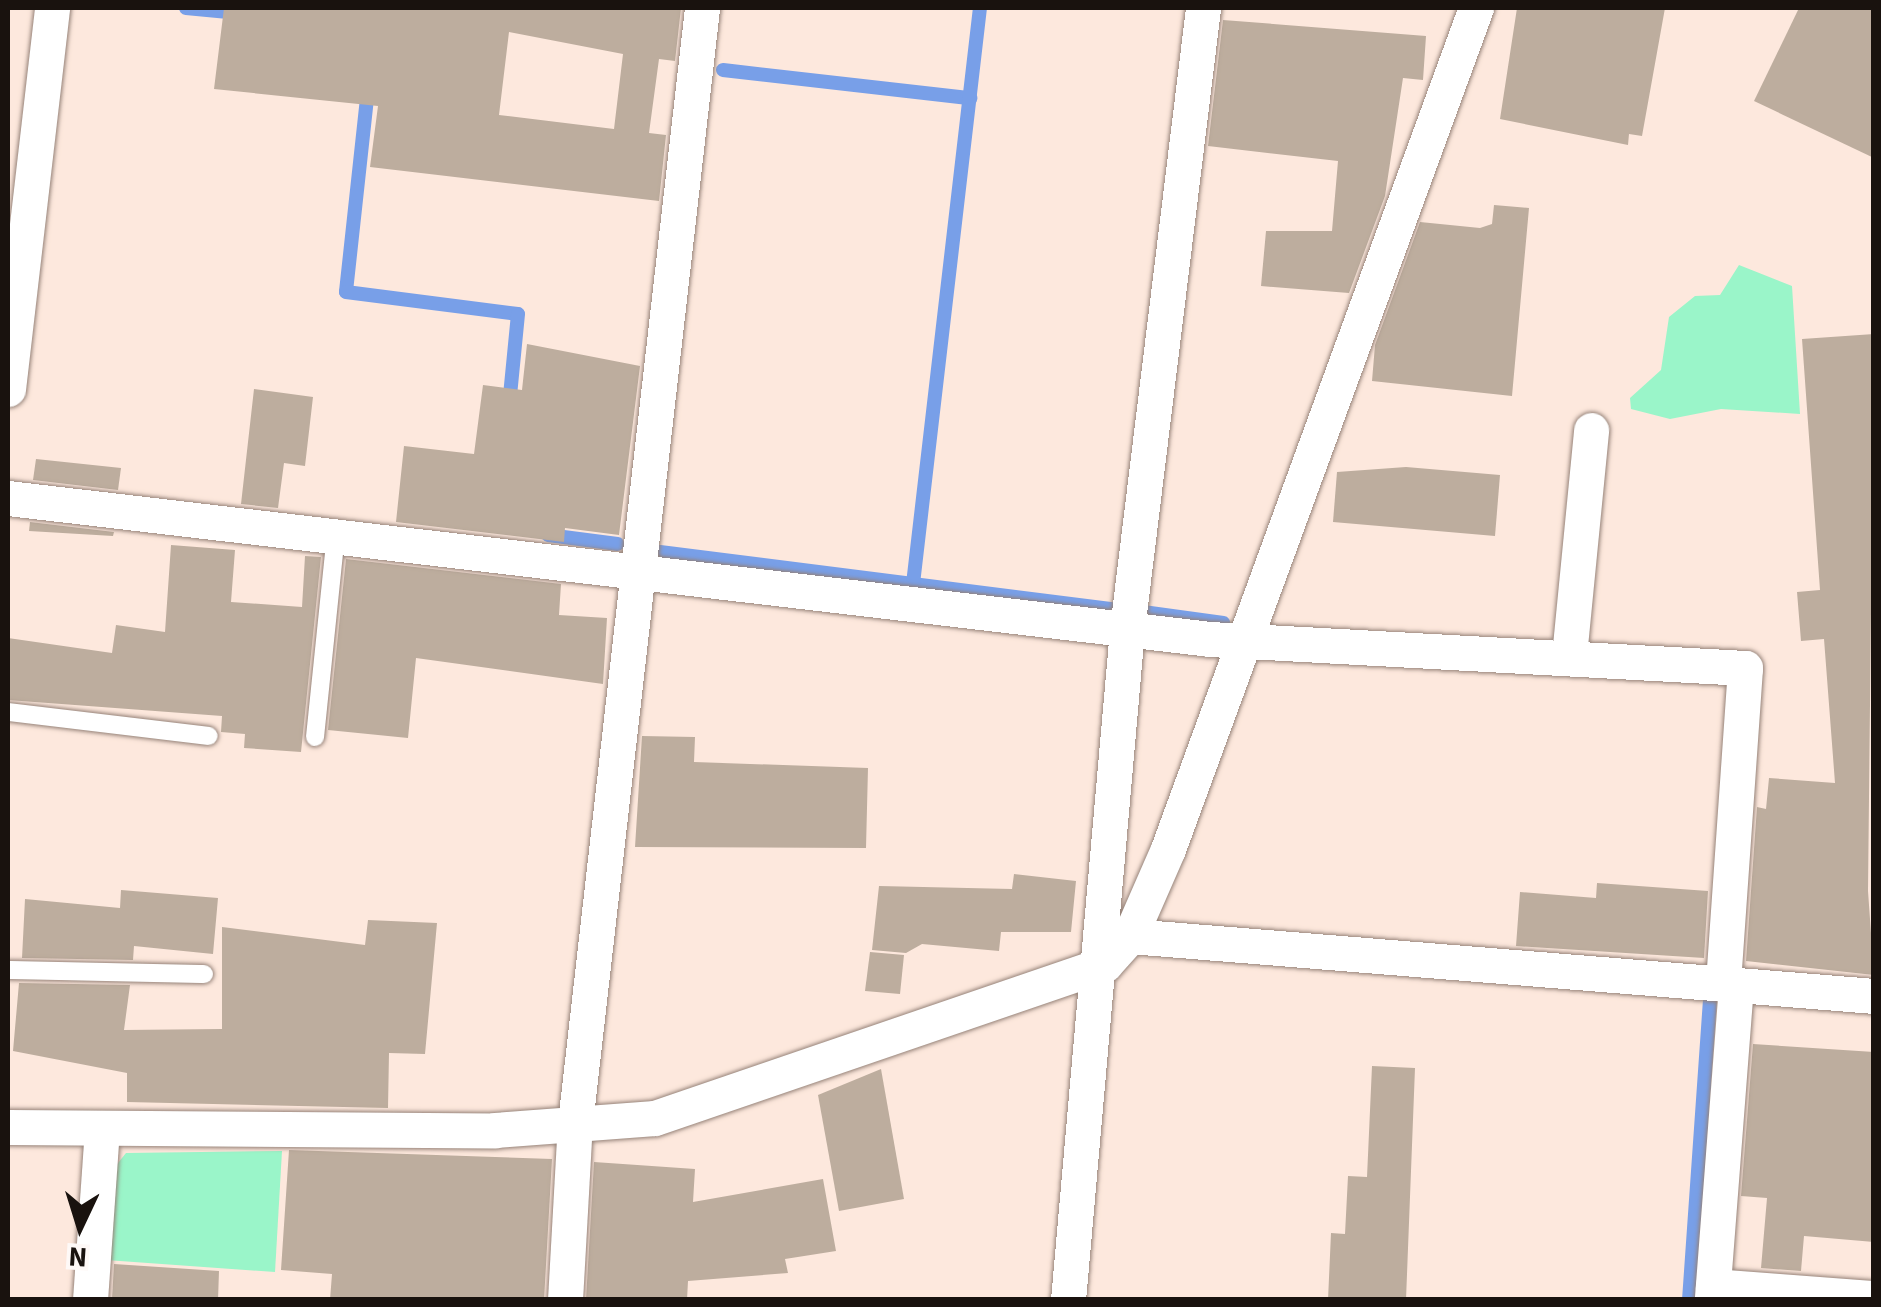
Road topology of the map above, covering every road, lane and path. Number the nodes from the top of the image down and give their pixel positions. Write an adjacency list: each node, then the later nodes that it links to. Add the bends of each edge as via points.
1 (52, 8): 5 (street)
2 (702, 8): 9 (street)
3 (1203, 8): 10 (street)
4 (1476, 8): 11 (street)
5 (8, 390)
6 (1590, 430): 12 (street)
7 (8, 498): 8 (street)
8 (336, 534): 9 (street); 15 (lane)
9 (637, 567): 10 (street); 22 (street)
10 (1127, 630): 11 (street); 18 (street)
11 (1246, 639): 12 (street); 16 (street)
12 (1569, 656): 20 (street, via 1744,668)
13 (8, 712): 14 (lane)
14 (208, 736)
15 (315, 737)
16 (1130, 936): 18 (street); 20 (street)
17 (8, 970): 19 (lane)
18 (1092, 972): 22 (street, via 694,1110); 29 (street)
19 (204, 974)
20 (1730, 984): 21 (street); 25 (street)
21 (1874, 996)
22 (575, 1123): 24 (street); 28 (street)
23 (8, 1128): 24 (street)
24 (102, 1130): 27 (street)
25 (1712, 1292): 26 (street)
26 (1874, 1298)
27 (90, 1300)
28 (565, 1300)
29 (1068, 1300)

